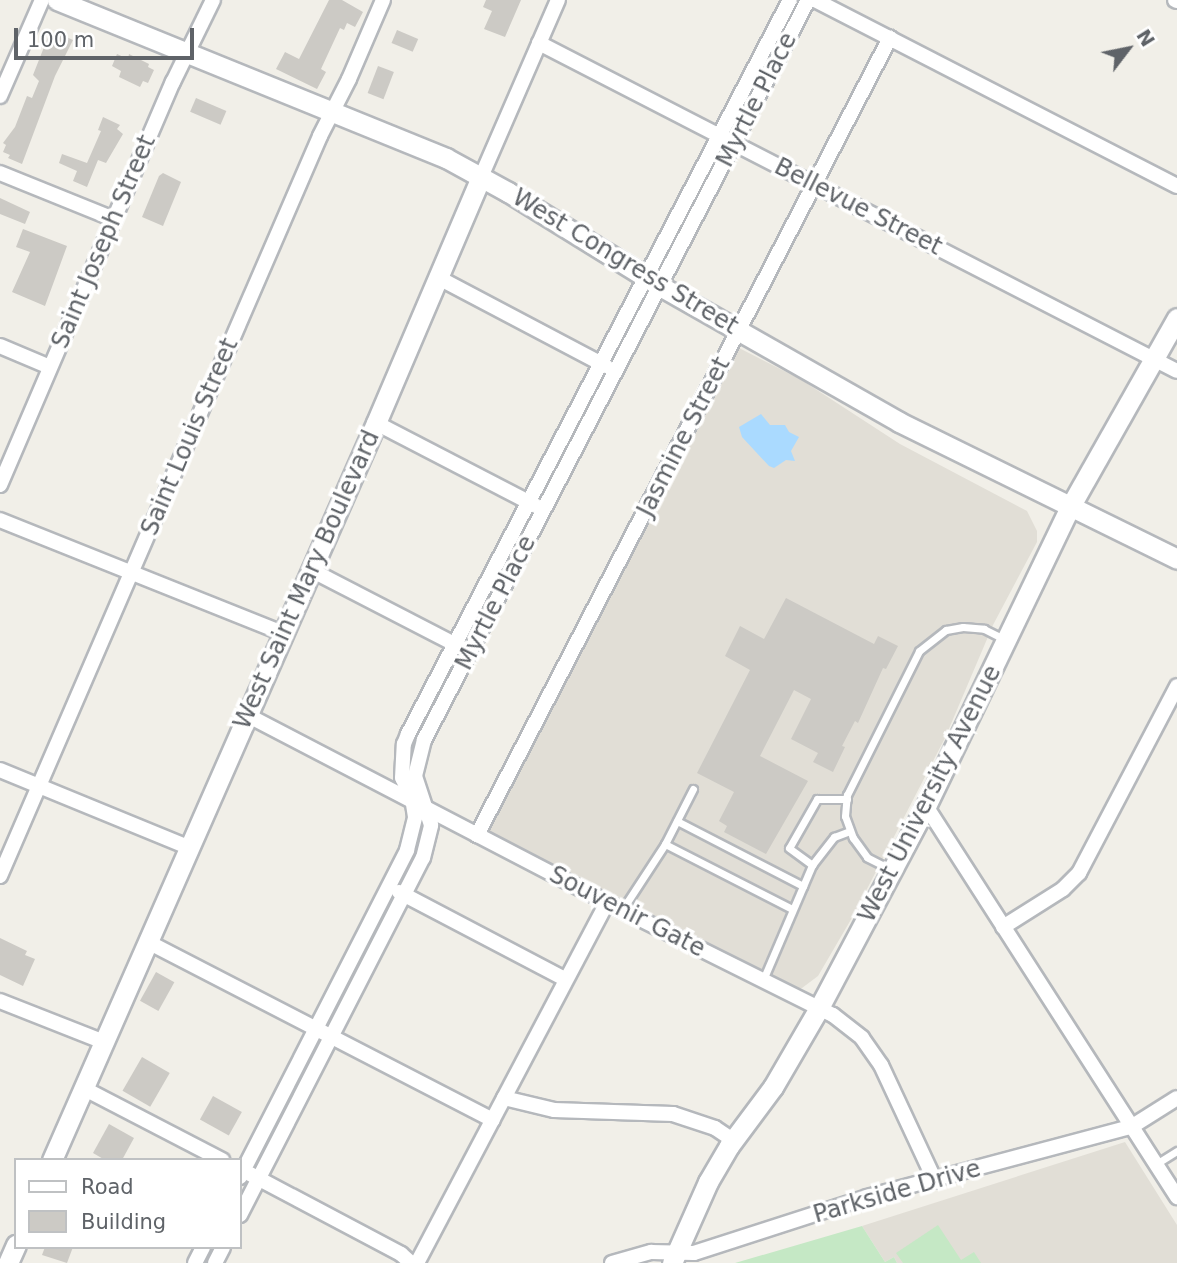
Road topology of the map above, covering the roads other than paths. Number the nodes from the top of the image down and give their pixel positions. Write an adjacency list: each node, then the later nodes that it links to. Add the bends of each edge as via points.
1 (42, 0): 12 (street)
2 (57, 0): 11 (main road, West Congress Street)
3 (213, 0): 11 (street, Saint Joseph Street)
4 (383, 0): 13 (street, Saint Louis Street)
5 (558, 0): 10 (street, West Saint Mary Boulevard)
6 (790, 0): 14 (street, Myrtle Place)
7 (808, 0): 15 (street, Myrtle Place)
8 (814, 0): 9 (street)
9 (890, 38): 18 (street, Jasmine Street); 19 (street)
10 (540, 43): 14 (street, Bellevue Street); 17 (street, West Saint Mary Boulevard)
11 (187, 53): 13 (main road, West Congress Street); 20 (street, Saint Joseph Street)
12 (0, 96)
13 (333, 111): 17 (main road, West Congress Street, via 415,143); 39 (street, Saint Louis Street)
14 (720, 136): 15 (street, Bellevue Street); 22 (street, Myrtle Place)
15 (735, 143): 18 (street, Bellevue Street); 22 (street, Myrtle Place)
16 (0, 173): 20 (street)
17 (481, 177): 21 (main road, West Saint Mary Boulevard); 22 (main road, West Congress Street)
18 (816, 184): 24 (street, Jasmine Street); 26 (street, Bellevue Street)
19 (1177, 186)
20 (114, 219): 28 (street, Saint Joseph Street)
21 (437, 277): 27 (street); 31 (main road, West Saint Mary Boulevard)
22 (653, 282): 24 (main road, West Congress Street); 27 (street, Myrtle Place); 30 (street, Myrtle Place)
23 (1177, 318): 26 (main road, West University Avenue)
24 (739, 330): 34 (main road, West Congress Street, via 899,422); 55 (street, Jasmine Street)
25 (0, 346): 28 (street)
26 (1155, 360): 29 (street, Bellevue Street); 34 (main road, West University Avenue)
27 (600, 363): 30 (street); 33 (street, Myrtle Place)
28 (50, 367): 32 (street, Saint Joseph Street)
29 (1177, 371)
30 (617, 372): 35 (street, Myrtle Place)
31 (376, 423): 33 (street); 38 (main road, West Saint Mary Boulevard)
32 (0, 485)
33 (529, 503): 35 (street); 42 (street, Myrtle Place)
34 (1070, 507): 37 (main road, West Congress Street); 41 (main road, West University Avenue)
35 (544, 510): 43 (street, Myrtle Place)
36 (0, 520): 39 (street)
37 (1177, 559)
38 (311, 570): 40 (main road, West Saint Mary Boulevard); 42 (street)
39 (132, 573): 40 (street); 47 (street, Saint Louis Street)
40 (282, 633): 45 (main road, West Saint Mary Boulevard)
41 (1008, 640): 50 (lane, via 984,629 963,627 946,630 919,651); 51 (main road, West University Avenue)
42 (456, 645): 43 (street); 49 (street, Myrtle Place, via 404,744 402,778)
43 (471, 653): 52 (street, Myrtle Place, via 421,750 416,785)
44 (1177, 686): 67 (street, via 1075,878)
45 (247, 715): 49 (street, Souvenir Gate); 57 (main road, West Saint Mary Boulevard)
46 (0, 770): 47 (street)
47 (40, 785): 57 (street); 60 (street, Saint Louis Street)
48 (694, 789): 53 (lane)
49 (412, 799): 52 (street, Souvenir Gate); 62 (street, Myrtle Place, via 412,837)
50 (847, 799): 54 (lane, via 845,816); 58 (lane, via 817,799 789,848)
51 (926, 806): 59 (main road, West University Avenue); 67 (street)
52 (428, 808): 55 (street, Souvenir Gate); 63 (street, Myrtle Place, via 428,845)
53 (677, 821): 56 (lane); 61 (lane)
54 (850, 831): 58 (lane, via 834,837); 59 (lane, via 867,856)
55 (477, 835): 64 (street, Souvenir Gate)
56 (665, 844): 65 (lane); 66 (lane)
57 (188, 847): 68 (main road, West Saint Mary Boulevard)
58 (812, 865): 61 (lane)
59 (892, 870): 72 (main road, West University Avenue)
60 (0, 876)
61 (803, 886): 65 (lane)
62 (390, 888): 63 (street); 73 (street, Myrtle Place)
63 (406, 896): 69 (street); 74 (street, Myrtle Place)
64 (607, 903): 66 (street, Souvenir Gate); 69 (street)
65 (792, 909): 70 (lane)
66 (622, 910): 70 (street, Souvenir Gate)
67 (1003, 927): 80 (street)
68 (148, 942): 73 (street); 75 (main road, West Saint Mary Boulevard)
69 (565, 979): 77 (street)
70 (763, 980): 72 (street, Souvenir Gate)
71 (0, 1001): 75 (street)
72 (819, 1008): 81 (main road, West University Avenue, via 773,1087); 89 (street, Souvenir Gate, via 843,1021 873,1052)
73 (316, 1030): 74 (street); 86 (street, Myrtle Place)
74 (331, 1038): 79 (street); 88 (street, Myrtle Place)
75 (104, 1042): 76 (main road, West Saint Mary Boulevard)
76 (83, 1088): 83 (main road, West Saint Mary Boulevard); 84 (street)
77 (504, 1098): 79 (street); 81 (street, via 554,1110 673,1114 715,1128)
78 (1177, 1098): 80 (street, Parkside Drive)
79 (493, 1120): 94 (street)
80 (1131, 1127): 85 (street); 89 (street, Parkside Drive)
81 (733, 1140): 92 (main road, West University Avenue, via 708,1182)
82 (1177, 1151): 85 (lane)
83 (53, 1158)
84 (218, 1158)
85 (1156, 1164): 90 (street)
86 (242, 1170)
87 (242, 1172): 88 (street)
88 (259, 1179): 91 (street, Myrtle Place); 93 (street)
89 (935, 1181): 92 (street, Parkside Drive, via 867,1197)
90 (1177, 1197)
91 (242, 1211)
92 (674, 1258): 95 (street, Parkside Drive, via 651,1252)
93 (411, 1263)
94 (417, 1263)
95 (612, 1263)

